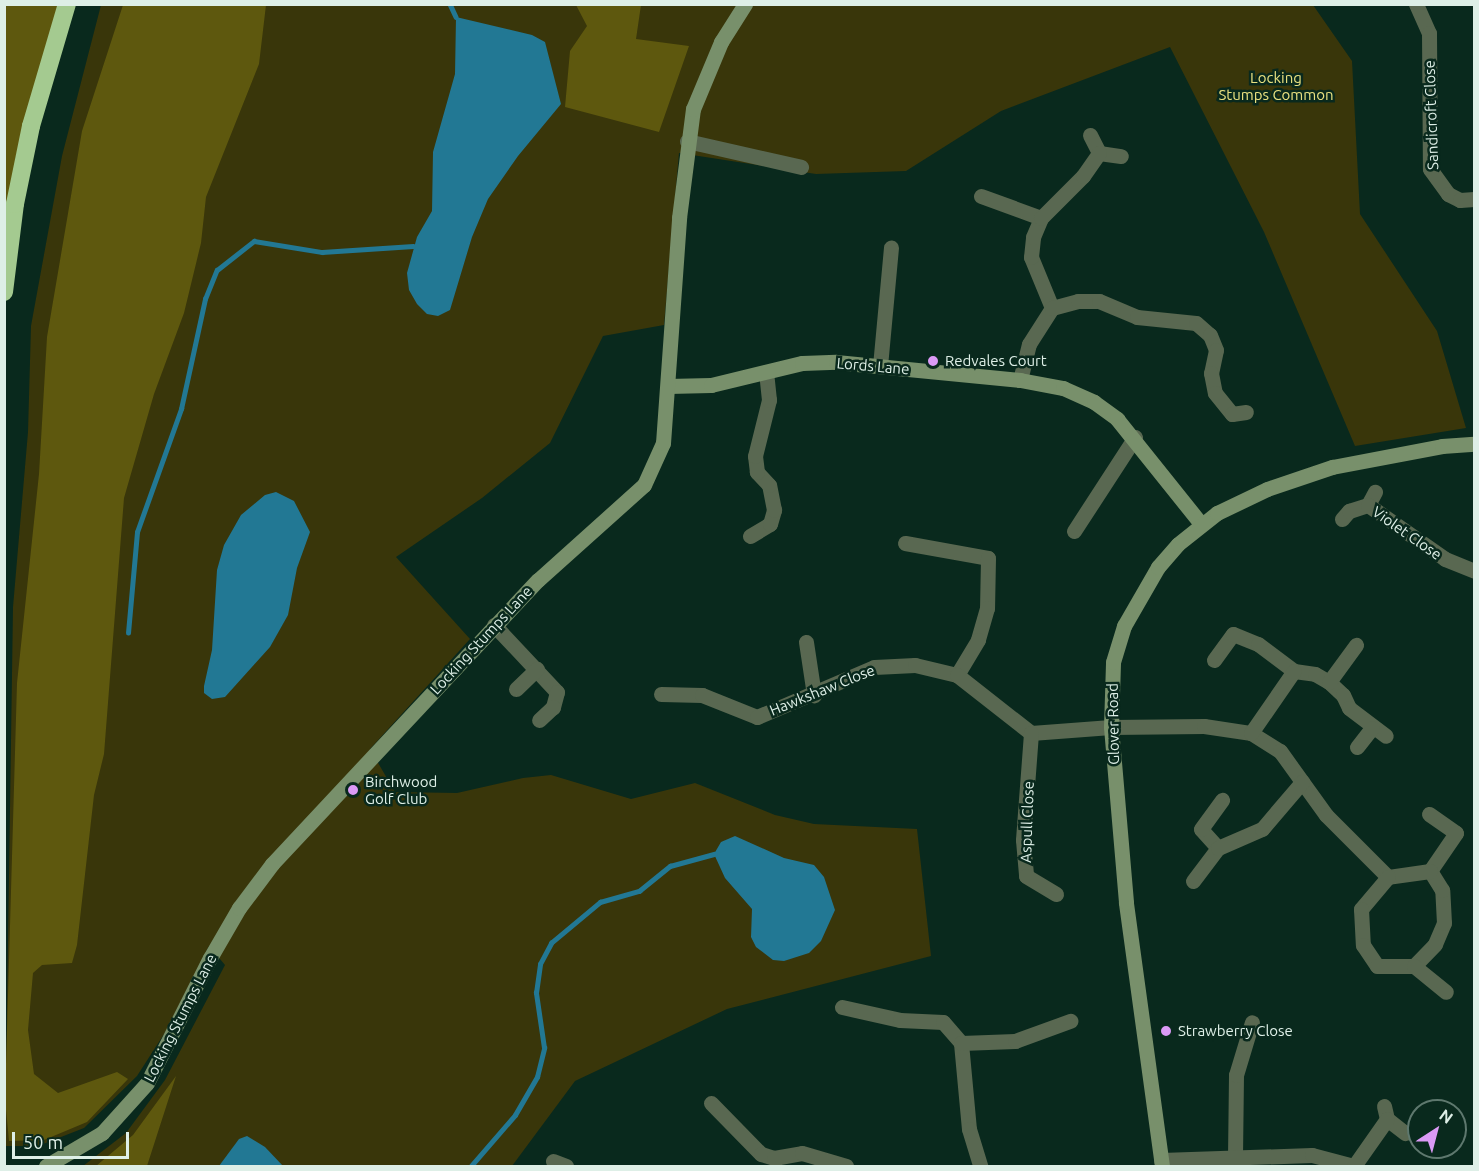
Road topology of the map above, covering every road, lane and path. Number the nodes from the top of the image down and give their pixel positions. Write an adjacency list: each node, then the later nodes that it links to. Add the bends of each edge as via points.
1 (67, 4): 13 (highway, via 32,126 15,204)
2 (745, 4): 5 (street, Locking Stumps Lane, via 704,77)
3 (1416, 4): 10 (street, Sandicroft Close, via 1429,33 1430,170 1448,194 1460,200)
4 (1090, 135): 6 (street)
5 (687, 141): 8 (street); 18 (street, Locking Stumps Lane)
6 (1099, 153): 7 (street); 11 (street, via 1083,176)
7 (1121, 156)
8 (801, 167)
9 (981, 196): 11 (street)
10 (1474, 199)
11 (1041, 218): 14 (street, via 1033,237 1031,257)
12 (891, 248): 15 (street)
13 (4, 292)
14 (1052, 308): 17 (street, via 1029,344); 19 (street, via 1078,301 1099,301 1137,317 1196,323 1210,335 1216,350 1211,373 1215,393 1232,414)
15 (879, 366): 16 (street, Lords Lane, via 802,363); 17 (street, Lords Lane)
16 (766, 372): 18 (street, Lords Lane, via 711,385); 25 (street, via 770,399 755,456 757,472 769,485 774,510 770,524)
17 (1020, 380): 20 (street, Lords Lane, via 1063,388 1094,402)
18 (668, 386): 28 (street, Locking Stumps Lane, via 663,443 644,485)
19 (1246, 412)
20 (1135, 437): 23 (street, Lords Lane); 24 (street)
21 (1474, 444): 23 (street, Glover Road, via 1442,446 1332,468 1267,489)
22 (1342, 519): 27 (street, Violet Close, via 1371,499 1445,560)
23 (1201, 524): 40 (street, Glover Road, via 1158,567 1124,626 1113,662)
24 (1074, 531)
25 (750, 536)
26 (905, 543): 34 (street, via 988,558 987,608 978,640)
27 (1474, 571)
28 (494, 625): 32 (street); 65 (street, Locking Stumps Lane, via 266,872 210,958 147,1083 124,1112 83,1147)
29 (806, 642): 38 (street)
30 (1356, 645): 35 (street)
31 (1214, 660): 33 (street, via 1233,634 1258,644)
32 (537, 669): 36 (street); 39 (street, via 557,692 553,707)
33 (1294, 671): 35 (street, via 1315,674); 43 (street)
34 (957, 675): 38 (street, Hawkshaw Close, via 915,665 874,667); 42 (street, Hawkshaw Close)
35 (1329, 682): 41 (street, via 1343,695 1348,708)
36 (516, 689)
37 (661, 694): 38 (street, Hawkshaw Close, via 702,695 757,717)
38 (814, 695)
39 (539, 720)
40 (1111, 727): 42 (street); 43 (street, via 1204,726); 63 (street, Glover Road, via 1126,902)
41 (1372, 728): 44 (street); 45 (street)
42 (1031, 733): 53 (street, Aspull Close, via 1023,840 1026,876)
43 (1251, 733): 46 (street, via 1280,751)
44 (1386, 736)
45 (1357, 747)
46 (1302, 782): 49 (street, via 1262,829); 51 (street, via 1339,829)
47 (1222, 800): 49 (street, via 1201,829)
48 (1429, 814): 50 (street, via 1456,832)
49 (1218, 848): 52 (street)
50 (1430, 871): 51 (street); 54 (street, via 1442,890 1444,923 1435,944)
51 (1388, 877): 54 (street, via 1361,909 1363,945 1377,966)
52 (1193, 881)
53 (1056, 894)
54 (1413, 966): 55 (street)
55 (1446, 992)
56 (842, 1007): 59 (street, via 900,1020 943,1022)
57 (1070, 1021): 59 (street, via 1015,1041)
58 (1252, 1022): 62 (street, via 1236,1075)
59 (961, 1043): 64 (street, via 969,1129)
60 (711, 1103): 66 (street, via 761,1154 774,1158 802,1153)
61 (1405, 1133): 62 (street, via 1386,1112 1354,1167 1312,1155)
62 (1235, 1157): 63 (street)
63 (1162, 1163)
64 (980, 1166): 67 (street); 68 (street)
65 (46, 1167)
66 (846, 1167)
67 (975, 1167)
68 (993, 1167)

